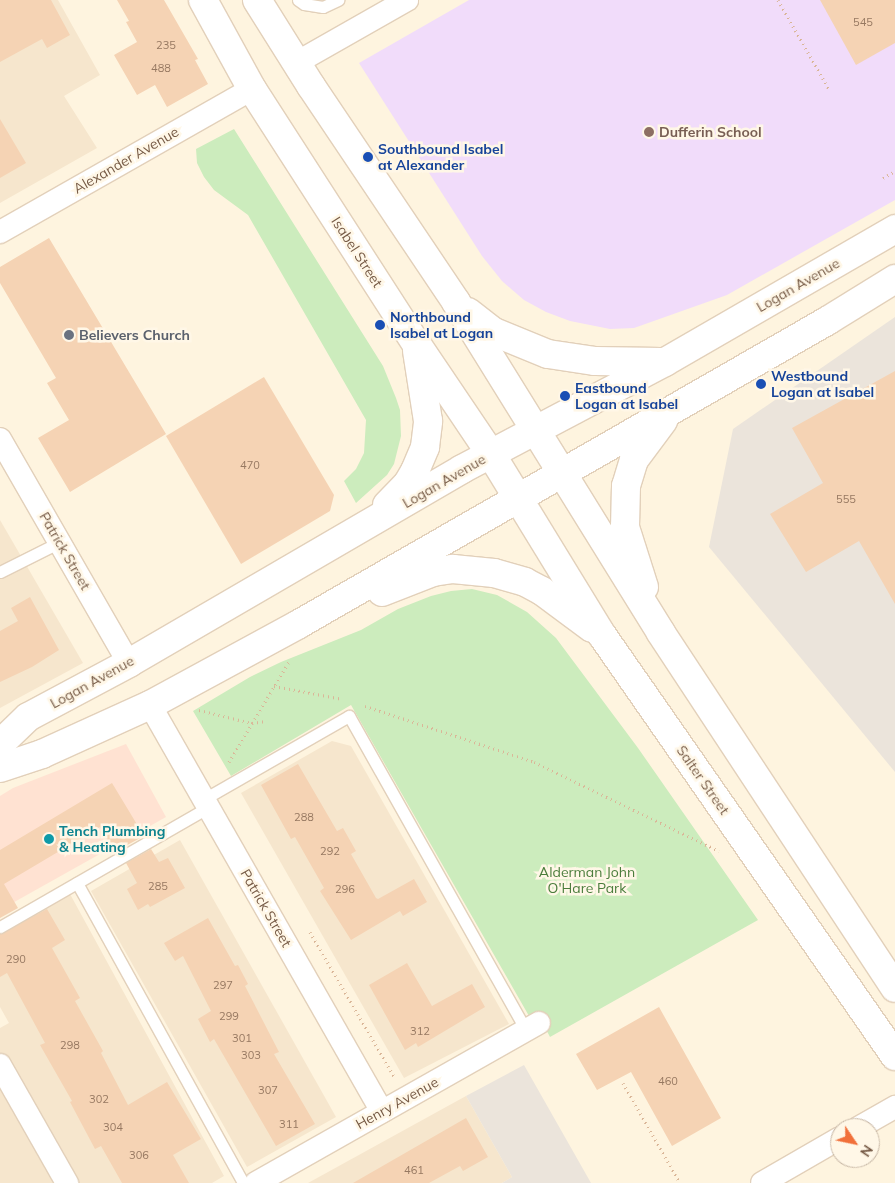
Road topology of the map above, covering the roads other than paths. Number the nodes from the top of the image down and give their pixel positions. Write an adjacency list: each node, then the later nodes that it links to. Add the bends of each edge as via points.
1 (202, 0): 7 (main road, Isabel Street)
2 (257, 0): 6 (main road)
3 (298, 0): 4 (lane, via 323,7)
4 (338, 0)
5 (408, 0): 6 (street)
6 (296, 63): 11 (main road)
7 (252, 88): 9 (street, Alexander Avenue); 12 (main road, Isabel Street)
8 (895, 229): 13 (main road, Logan Avenue)
9 (0, 232)
10 (895, 279): 14 (main road)
11 (456, 302): 13 (main road, via 494,332 548,354 595,362); 15 (main road)
12 (416, 343): 17 (main road, Isabel Street); 20 (main road, via 428,420 425,446 408,483)
13 (665, 362): 15 (main road, Logan Avenue)
14 (672, 411): 18 (main road); 24 (main road, via 634,460 624,500 625,527)
15 (536, 430): 17 (main road, Logan Avenue); 18 (main road)
16 (0, 439): 21 (street, Patrick Street)
17 (491, 454): 19 (main road, Isabel Street); 20 (main road, Logan Avenue)
18 (562, 473): 19 (main road); 24 (main road)
19 (519, 498): 23 (main road); 25 (main road, Salter Street)
20 (364, 528): 26 (main road, Logan Avenue)
21 (60, 542): 22 (lane); 26 (street, Patrick Street)
22 (0, 572)
23 (299, 624): 25 (main road, via 433,572 453,569 494,573 525,582); 27 (main road)
24 (661, 633): 33 (main road)
25 (602, 635): 35 (main road, Salter Street)
26 (130, 662): 28 (main road, Logan Avenue, via 28,717)
27 (150, 705): 29 (main road, via 42,754); 30 (street, Patrick Street)
28 (0, 744)
29 (0, 768)
30 (207, 803): 31 (lane); 34 (lane, via 349,716); 38 (street, Patrick Street)
31 (77, 883): 32 (lane); 42 (lane)
32 (0, 927)
33 (895, 988)
34 (532, 1027): 38 (street, Henry Avenue)
35 (895, 1056)
36 (0, 1065): 41 (street)
37 (895, 1107): 39 (street)
38 (382, 1111): 43 (street, Henry Avenue)
39 (876, 1118)
40 (830, 1144): 44 (street)
41 (67, 1183)
42 (243, 1183)
43 (256, 1183)
44 (762, 1183)

